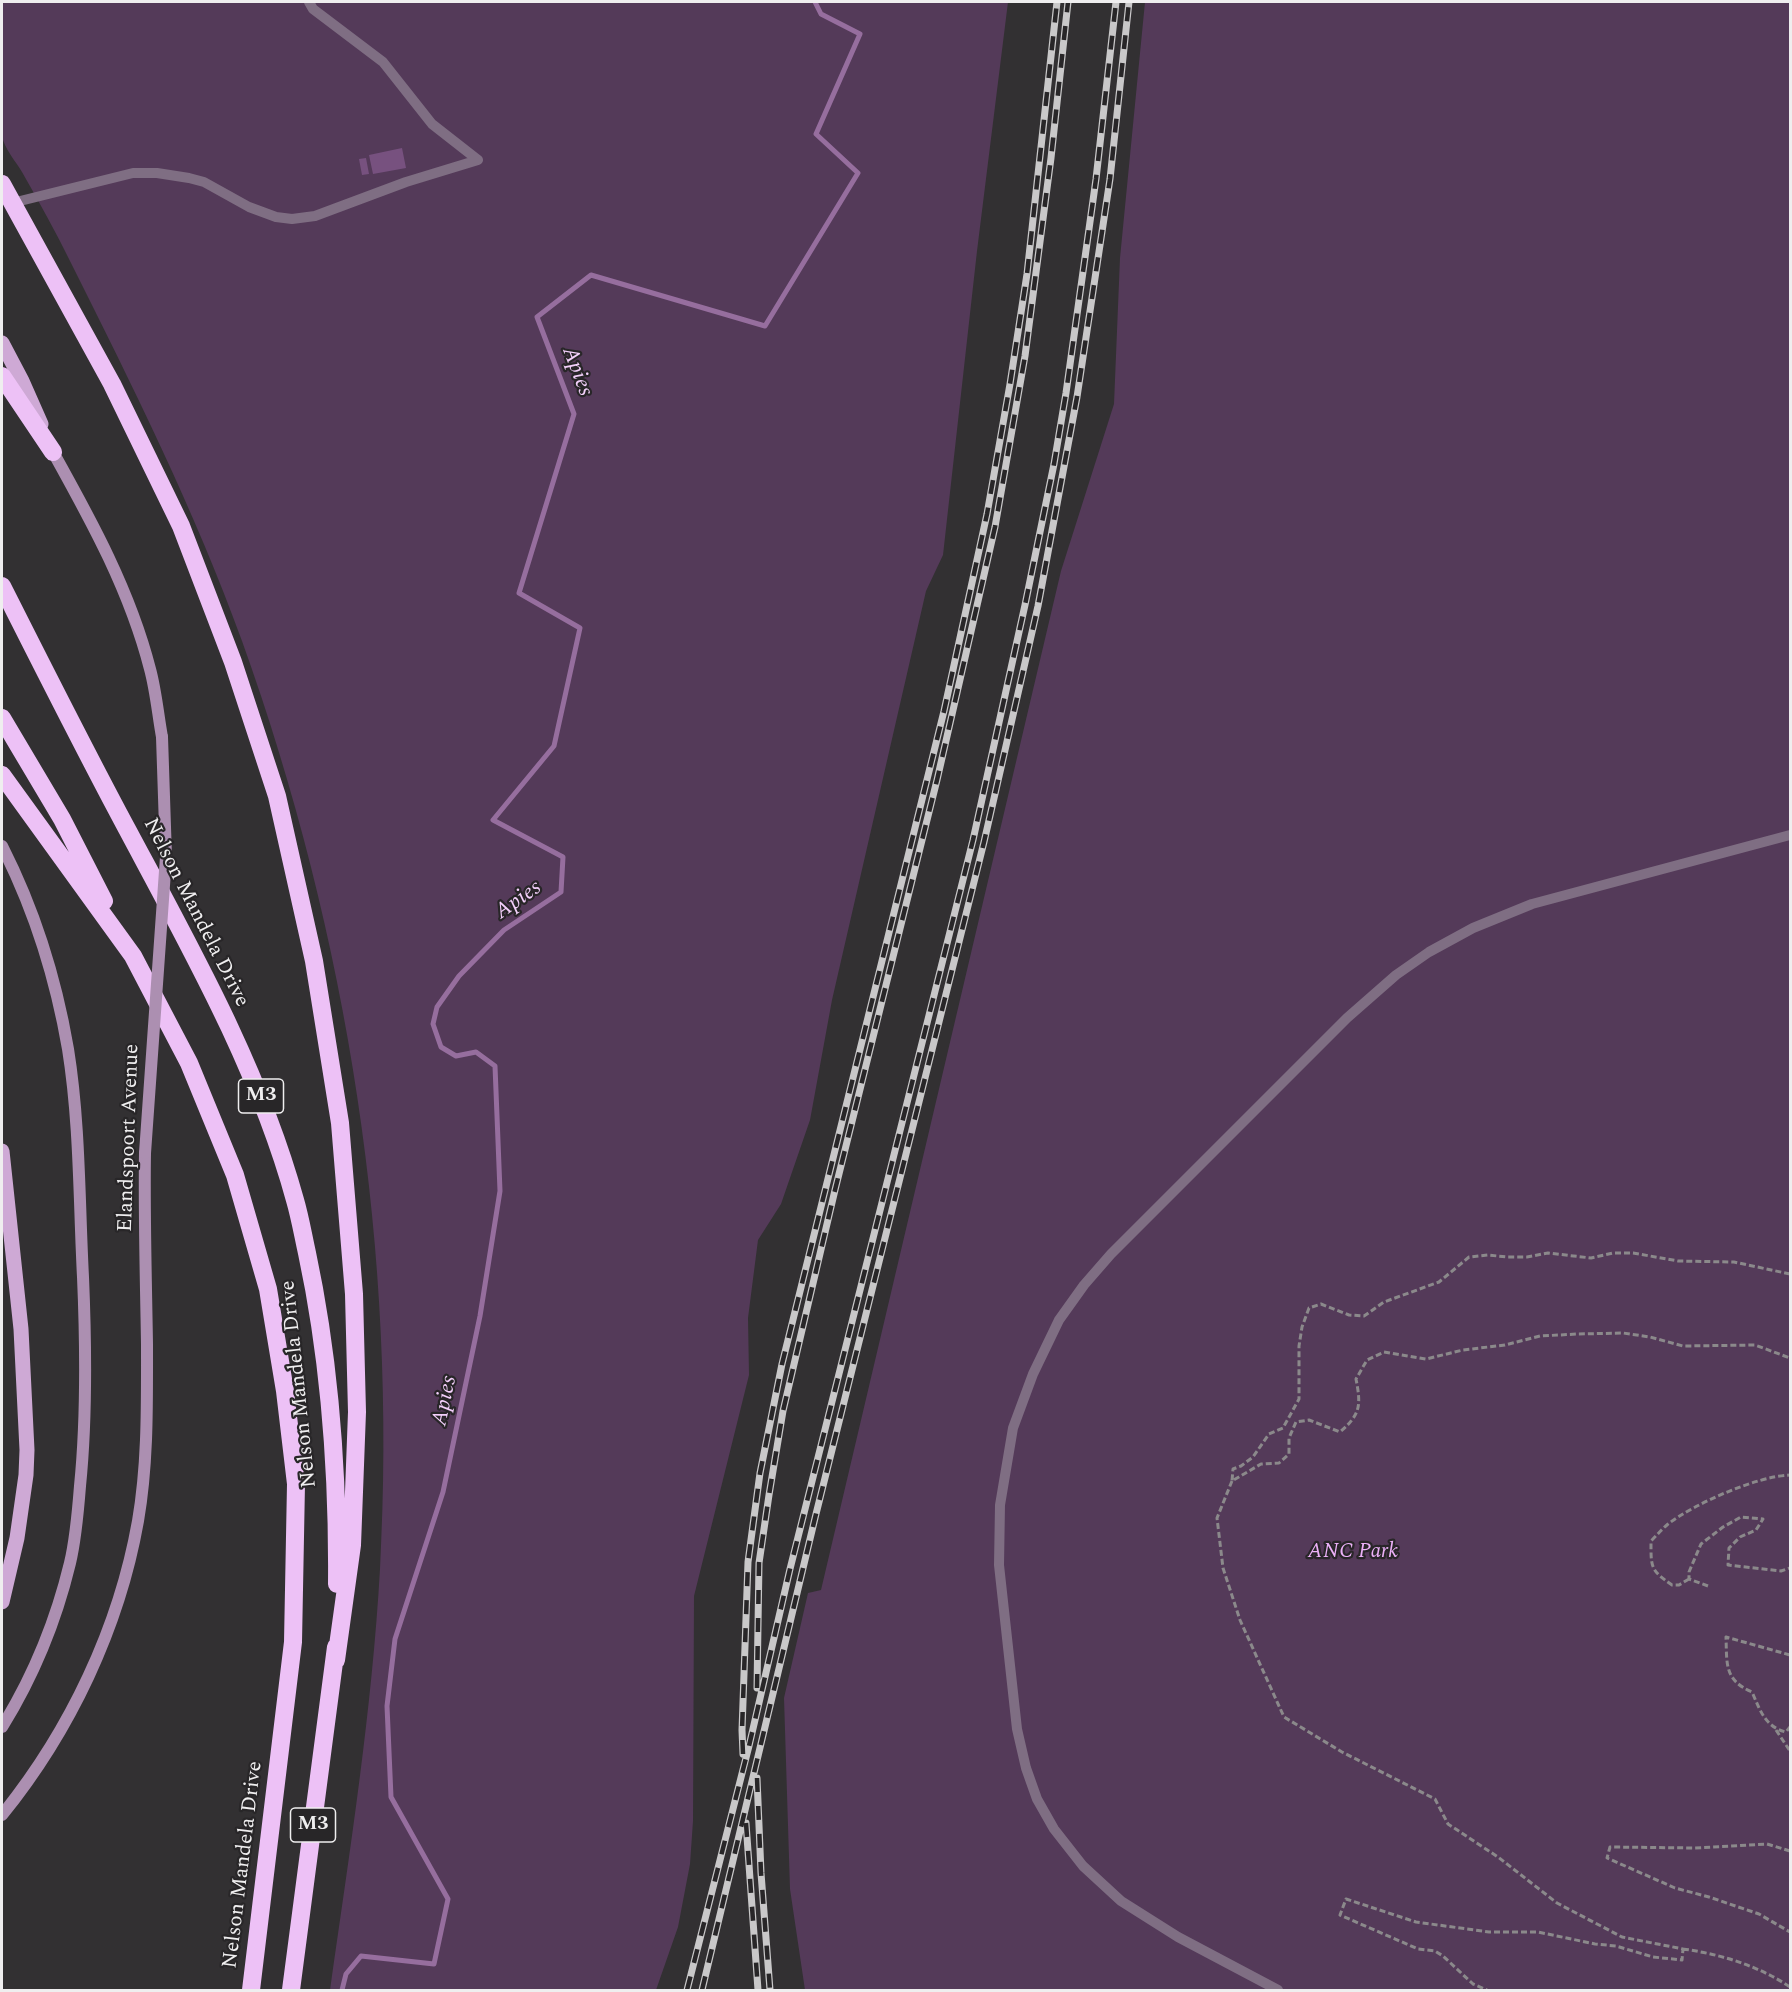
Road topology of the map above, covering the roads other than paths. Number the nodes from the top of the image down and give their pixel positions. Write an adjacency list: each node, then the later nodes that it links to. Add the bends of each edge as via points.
1 (309, 2): 3 (lane, via 383,62 432,124 478,160 315,216 292,219 249,207 204,182 157,174 133,173)
2 (2, 184): 3 (highway)
3 (12, 203): 15 (highway, via 112,384 181,525 233,662 277,796 309,939 340,1123 354,1294 357,1412 352,1545)
4 (2, 343): 6 (main road)
5 (2, 376): 6 (highway)
6 (53, 452): 17 (main road, Elandspoort Avenue, bridge, via 125,592 151,671 162,737 166,857 145,1153 147,1411 138,1520 117,1604 101,1648 58,1735)
7 (2, 586): 15 (highway, Nelson Mandela Drive / M3, via 257,1085 296,1200 319,1313 333,1442)
8 (2, 718): 12 (highway, via 62,819)
9 (2, 774): 12 (highway, Nelson Mandela Drive / M3)
10 (1791, 835): 20 (lane, via 1532,904 1473,928 1396,975 1322,1043 1104,1262 1059,1320 1033,1374 1013,1428 1000,1505 999,1565 1017,1729 1037,1799 1083,1866 1121,1901 1178,1937)
11 (2, 846): 16 (main road, via 45,951 68,1049 78,1155 86,1360 84,1450 70,1563 44,1645)
12 (133, 956): 18 (highway, Nelson Mandela Drive / M3, via 189,1063 235,1175 268,1289 296,1484 293,1642)
13 (2, 1152): 14 (main road, via 21,1329 27,1450 17,1538)
14 (2, 1602)
15 (336, 1660): 19 (highway, Nelson Mandela Drive / M3)
16 (2, 1726)
17 (2, 1815)
18 (251, 1990)
19 (291, 1990)
20 (1278, 1990)

